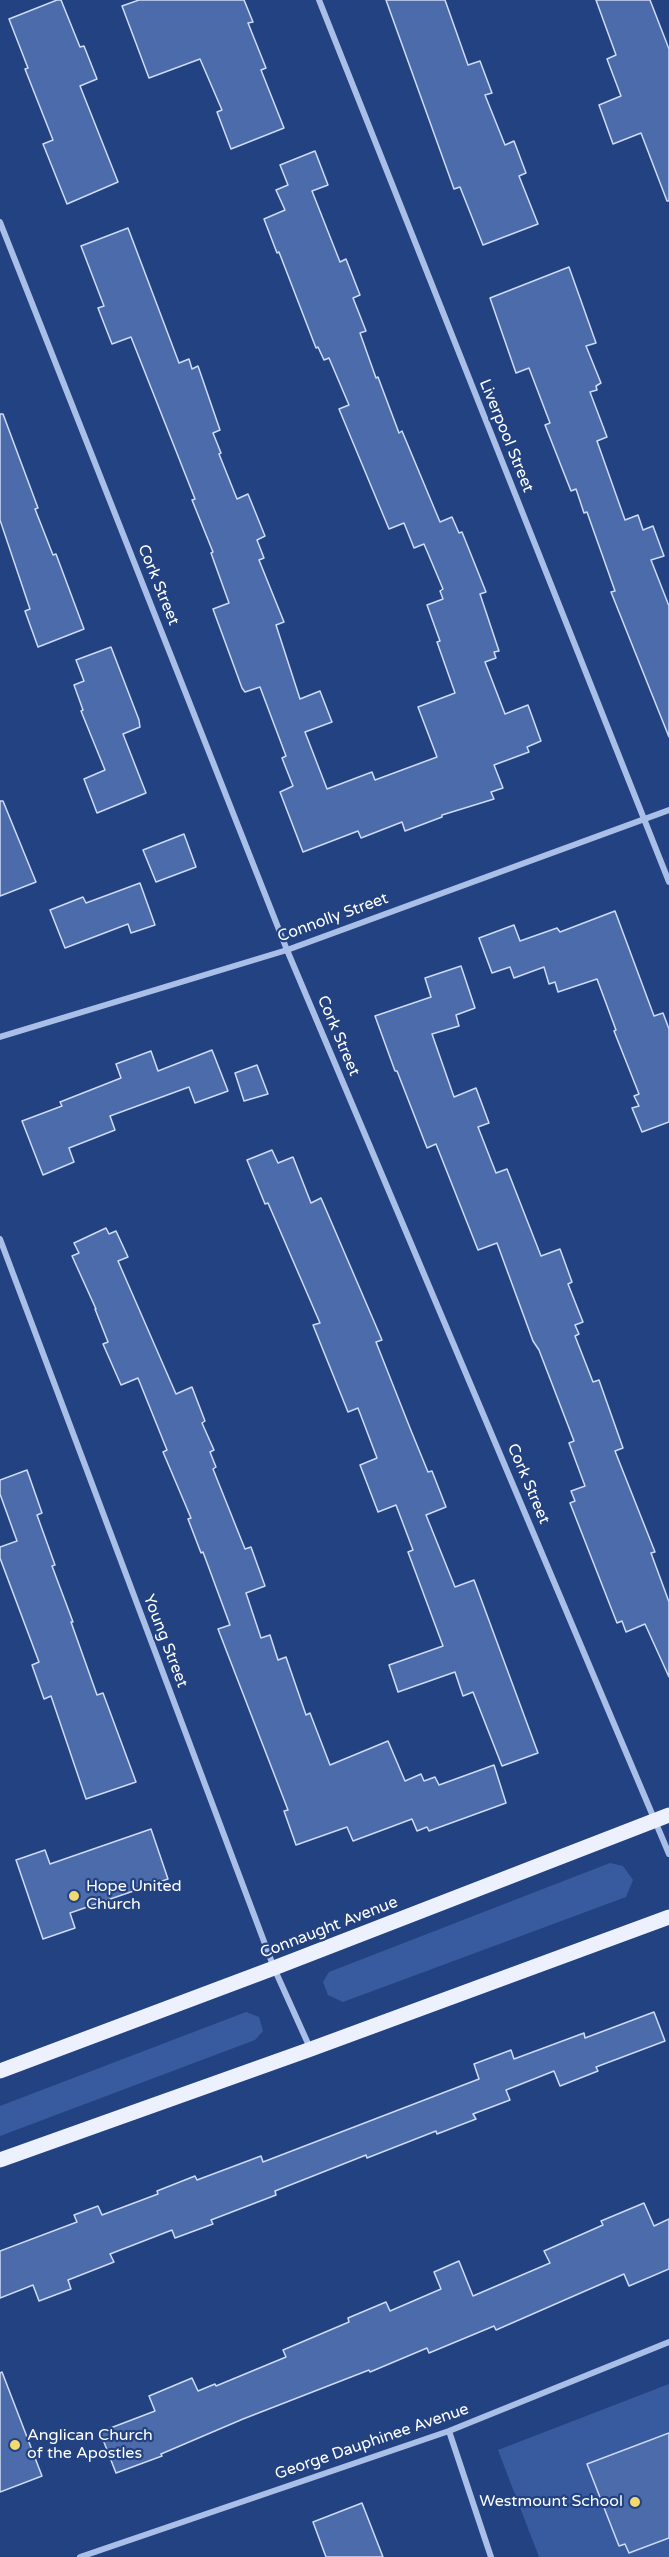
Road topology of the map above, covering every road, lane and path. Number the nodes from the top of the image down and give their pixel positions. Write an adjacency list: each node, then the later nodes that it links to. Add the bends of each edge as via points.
1 (319, 0): 4 (street, Liverpool Street)
2 (0, 222): 6 (street, Cork Street)
3 (669, 810): 4 (street, Connolly Street)
4 (644, 820): 5 (street, Liverpool Street); 6 (street, Connolly Street)
5 (669, 882)
6 (287, 950): 7 (street, Connolly Street); 9 (street, Cork Street)
7 (0, 1036)
8 (0, 1239): 12 (street, Young Street)
9 (662, 1817): 10 (street, Cork Street); 12 (main road, Connaught Avenue)
10 (669, 1854)
11 (669, 1917): 13 (main road)
12 (274, 1968): 13 (street, Young Street); 14 (main road, Connaught Avenue)
13 (311, 2049): 15 (main road)
14 (0, 2071)
15 (0, 2160)
16 (669, 2342): 17 (street, George Dauphinee Avenue)
17 (449, 2431): 18 (street, George Dauphinee Avenue); 19 (street)
18 (80, 2557)
19 (491, 2557)

